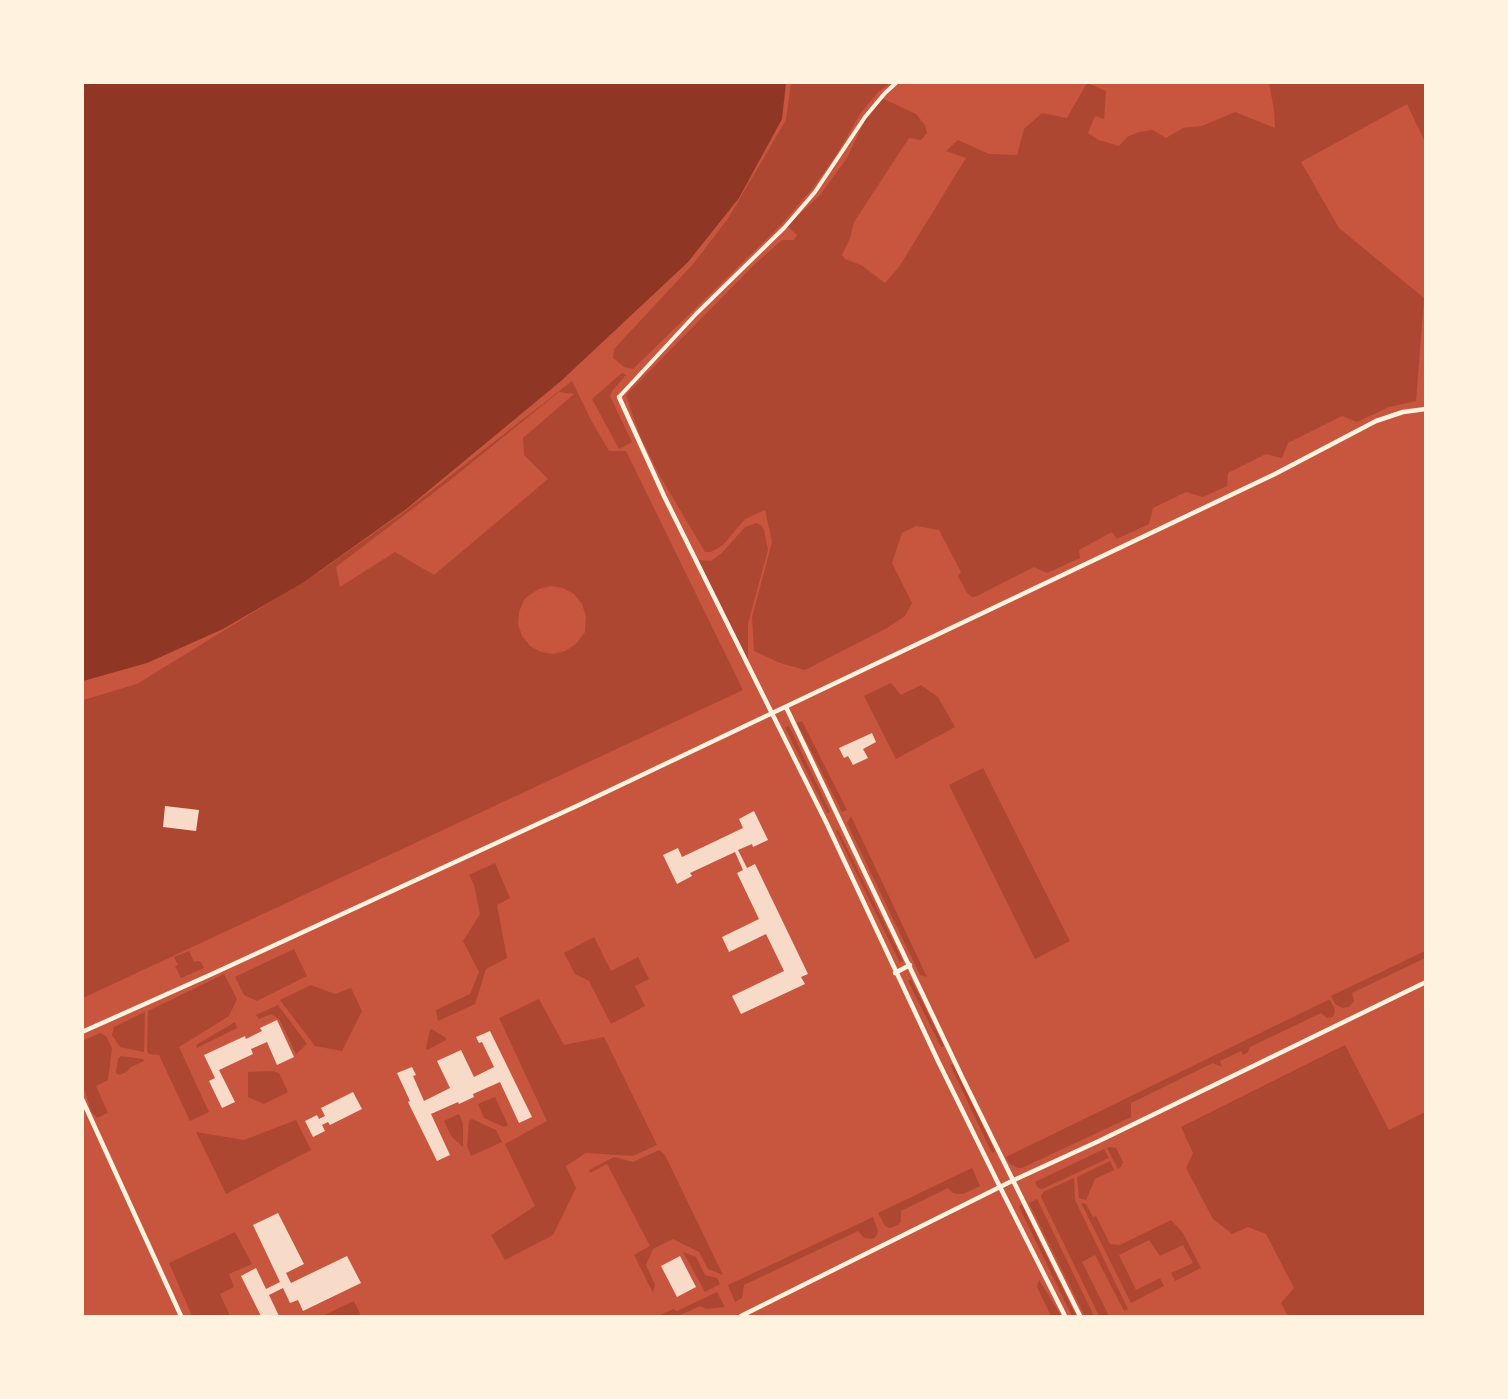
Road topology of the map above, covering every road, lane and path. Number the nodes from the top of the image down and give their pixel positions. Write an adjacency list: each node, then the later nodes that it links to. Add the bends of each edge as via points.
1 (897, 82): 2 (street, via 865,117 815,192 784,228)
2 (619, 397): 5 (street)
3 (1425, 409): 4 (street, via 1376,421 1275,474)
4 (786, 707): 5 (street); 6 (street)
5 (772, 712): 7 (street); 11 (street, via 581,804)
6 (839, 818): 7 (street); 8 (street)
7 (827, 824): 9 (street)
8 (909, 965): 9 (street); 12 (street)
9 (895, 973): 13 (street)
10 (1425, 982): 15 (street)
11 (82, 1032)
12 (951, 1054): 13 (street); 15 (street)
13 (938, 1060): 16 (street)
14 (82, 1099): 17 (street)
15 (1014, 1180): 16 (street); 20 (street)
16 (1000, 1187): 18 (street); 19 (street)
17 (182, 1317)
18 (741, 1317)
19 (1065, 1317)
20 (1080, 1317)

